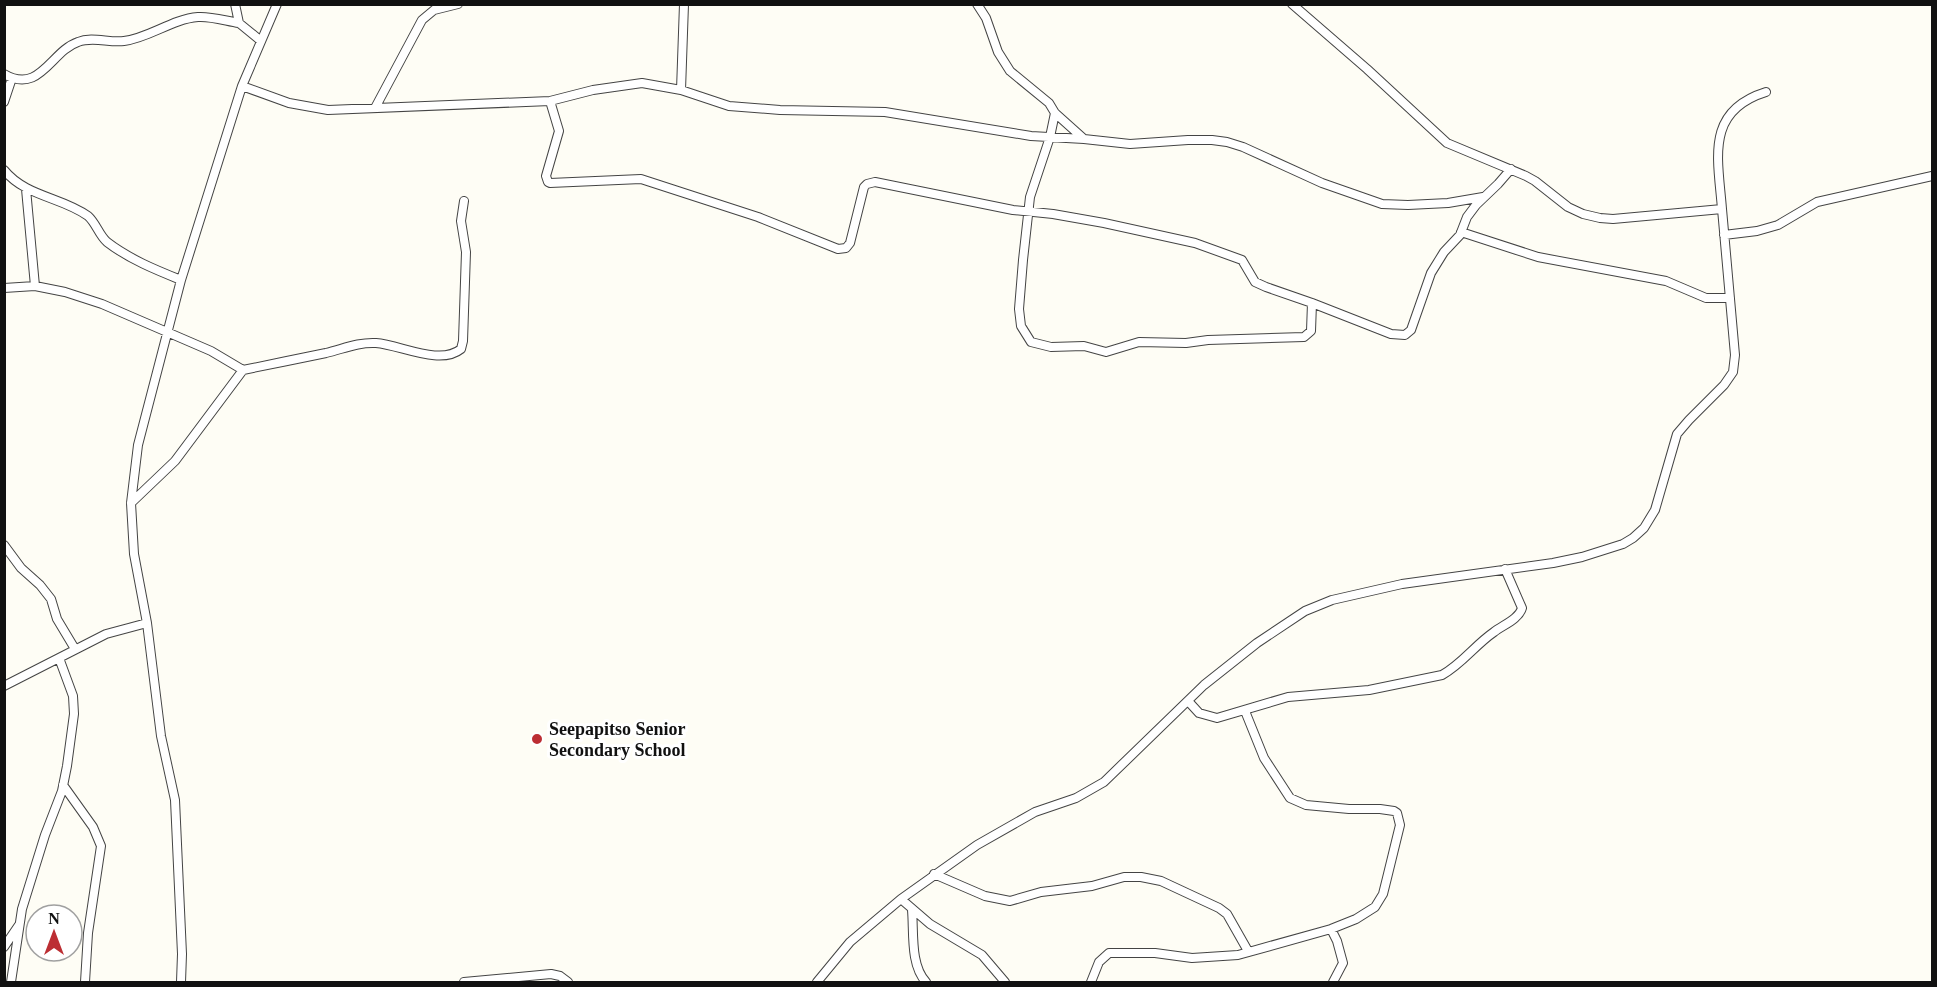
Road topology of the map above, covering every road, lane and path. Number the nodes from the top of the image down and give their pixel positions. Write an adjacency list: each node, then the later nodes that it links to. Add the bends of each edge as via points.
1 (235, 4): 7 (street)
2 (277, 4): 8 (street)
3 (458, 4): 15 (street, via 434,10 422,20)
4 (684, 4): 11 (street)
5 (977, 4): 16 (street, via 1004,62)
6 (1292, 4): 19 (street, via 1438,137 1466,153)
7 (239, 23): 8 (street); 9 (street, via 200,17 125,41 89,39 69,47 38,75)
8 (261, 41): 10 (street)
9 (8, 76): 14 (street)
10 (242, 86): 15 (street, via 306,108); 29 (street)
11 (681, 90): 13 (street, via 642,83); 17 (street, via 729,106 885,112)
12 (1766, 92): 25 (street, via 1736,106 1726,119 1717,152)
13 (550, 101): 15 (street); 26 (street, via 559,128 546,176 550,183 641,179 758,217 838,249 850,243 864,187 871,182)
14 (4, 102)
15 (375, 108)
16 (1055, 113): 17 (street); 18 (street)
17 (1050, 136): 18 (street); 26 (street, via 1034,184)
18 (1083, 139): 23 (street, via 1130,144 1227,142 1382,204)
19 (1510, 169): 23 (street); 25 (street, via 1535,181 1568,207 1600,218)
20 (4, 170): 22 (street)
21 (1932, 176): 28 (street, via 1817,202 1778,225)
22 (26, 189): 29 (street, via 73,208 90,218 106,241 151,268); 30 (street)
23 (1483, 197): 27 (street)
24 (464, 201): 35 (street, via 463,341 455,354 433,355 359,343)
25 (1722, 209): 28 (street)
26 (1030, 212): 33 (street, via 1104,223 1227,253 1242,260 1256,282); 33 (street, via 1019,309 1021,326 1031,342 1042,346 1084,346 1106,352 1139,342 1304,338 1311,331)
27 (1461, 232): 32 (street, via 1538,257 1666,281 1706,298); 33 (street, via 1431,273 1415,324 1405,335 1391,334)
28 (1724, 235): 32 (street)
29 (181, 280): 34 (street)
30 (35, 286): 31 (street); 34 (street, via 102,303)
31 (4, 288)
32 (1730, 298): 38 (street, via 1733,372 1677,434 1659,501 1644,528 1623,544 1582,557)
33 (1312, 303)
34 (166, 332): 35 (street); 36 (street, via 138,445)
35 (243, 370): 36 (street, via 175,460)
36 (131, 503): 39 (street, via 134,554)
37 (4, 545): 40 (street, via 51,599 57,619)
38 (1505, 569): 43 (street, via 1402,584 1319,604 1257,643); 44 (street, via 1522,608 1519,614 1442,675 1369,690 1288,697)
39 (147, 623): 40 (street, via 106,634); 55 (street, via 161,736 175,800)
40 (75, 649): 41 (street)
41 (59, 658): 42 (street); 45 (street, via 71,689 74,714)
42 (4, 686)
43 (1188, 701): 44 (street, via 1205,716 1216,718); 46 (street, via 1104,782 1076,798 1035,812)
44 (1245, 711): 50 (street, via 1264,758 1290,798 1306,805 1397,813 1400,825 1383,894 1375,907)
45 (63, 785): 49 (street); 54 (street, via 93,827 101,846)
46 (934, 874): 47 (street); 52 (street, via 986,896 1011,901 1124,878 1149,878 1219,908 1227,914)
47 (901, 898): 48 (street); 58 (street, via 850,942)
48 (912, 910): 59 (street, via 914,955); 60 (street, via 982,955)
49 (20, 923): 51 (street); 53 (street)
50 (1331, 929): 52 (street); 62 (street, via 1343,963)
51 (4, 947)
52 (1248, 951): 61 (street, via 1192,958 1155,952 1108,953 1099,962)
53 (11, 982)
54 (85, 982)
55 (181, 982)
56 (464, 982): 57 (street, via 551,974)
57 (568, 982)
58 (817, 982)
59 (926, 982)
60 (1005, 982)
61 (1091, 982)
62 (1333, 982)

